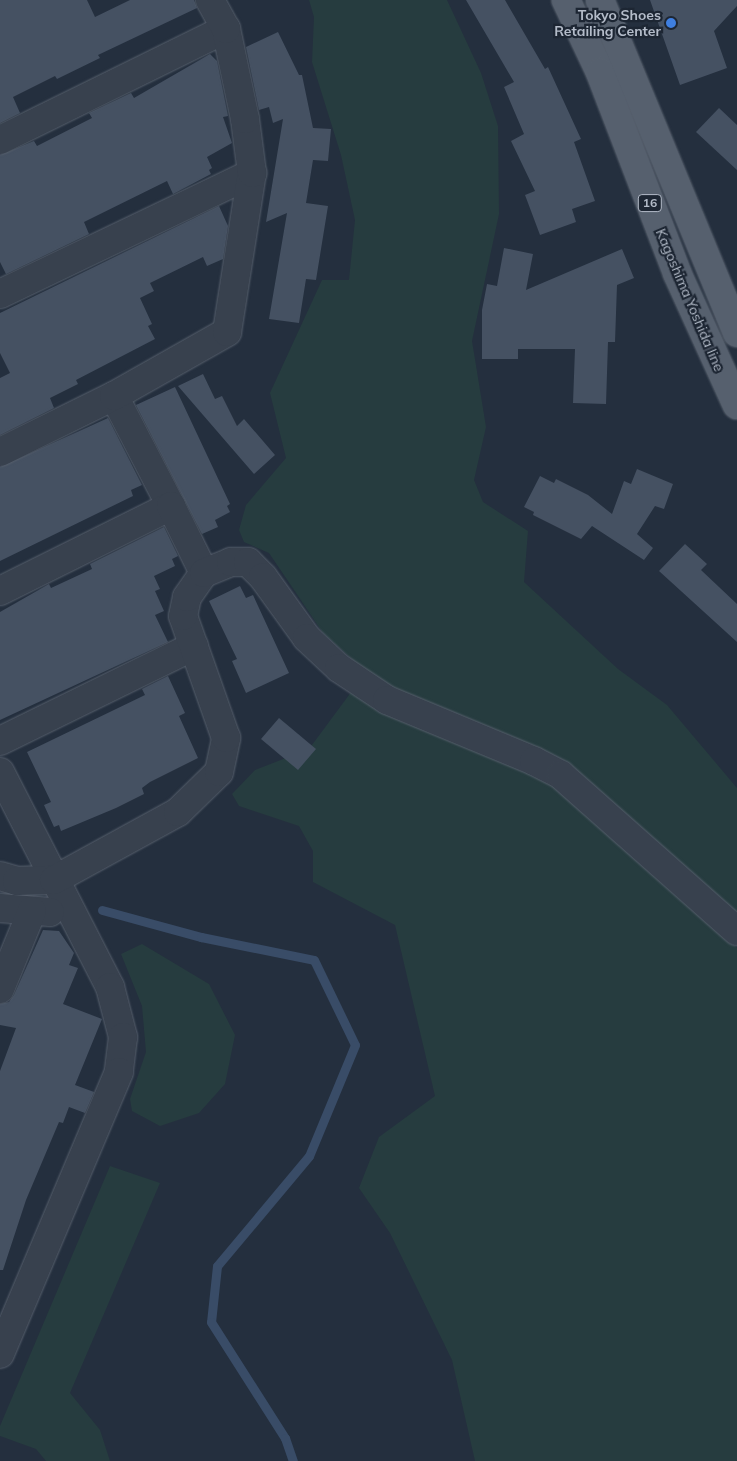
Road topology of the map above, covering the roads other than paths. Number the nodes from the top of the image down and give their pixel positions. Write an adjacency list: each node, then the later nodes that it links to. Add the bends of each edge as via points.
1 (210, 0): 4 (street)
2 (566, 0): 11 (main road, Kagoshima Yoshida line / 16, via 600,72 677,273)
3 (600, 0): 7 (main road, 16)
4 (226, 29): 5 (street); 6 (street)
5 (0, 140)
6 (252, 173): 8 (street); 10 (street, via 227,332)
7 (727, 290): 9 (main road, 16)
8 (0, 294)
9 (737, 333)
10 (114, 396): 12 (street); 13 (street)
11 (737, 405)
12 (0, 452)
13 (171, 506): 14 (street); 15 (street)
14 (204, 573): 16 (street, via 187,597 183,616); 24 (street, via 231,562 248,562 263,577 306,638 339,668 387,700 534,760 561,775)
15 (0, 591)
16 (194, 646): 17 (street); 20 (street, via 226,738 219,772 178,812)
17 (0, 741)
18 (0, 772): 20 (street)
19 (0, 876): 20 (street, via 18,881)
20 (54, 880): 23 (street)
21 (0, 908): 22 (street)
22 (32, 911): 23 (street); 25 (street)
23 (72, 914): 26 (street, via 119,1012 123,1037 119,1072)
24 (737, 931)
25 (0, 989)
26 (0, 1354)

